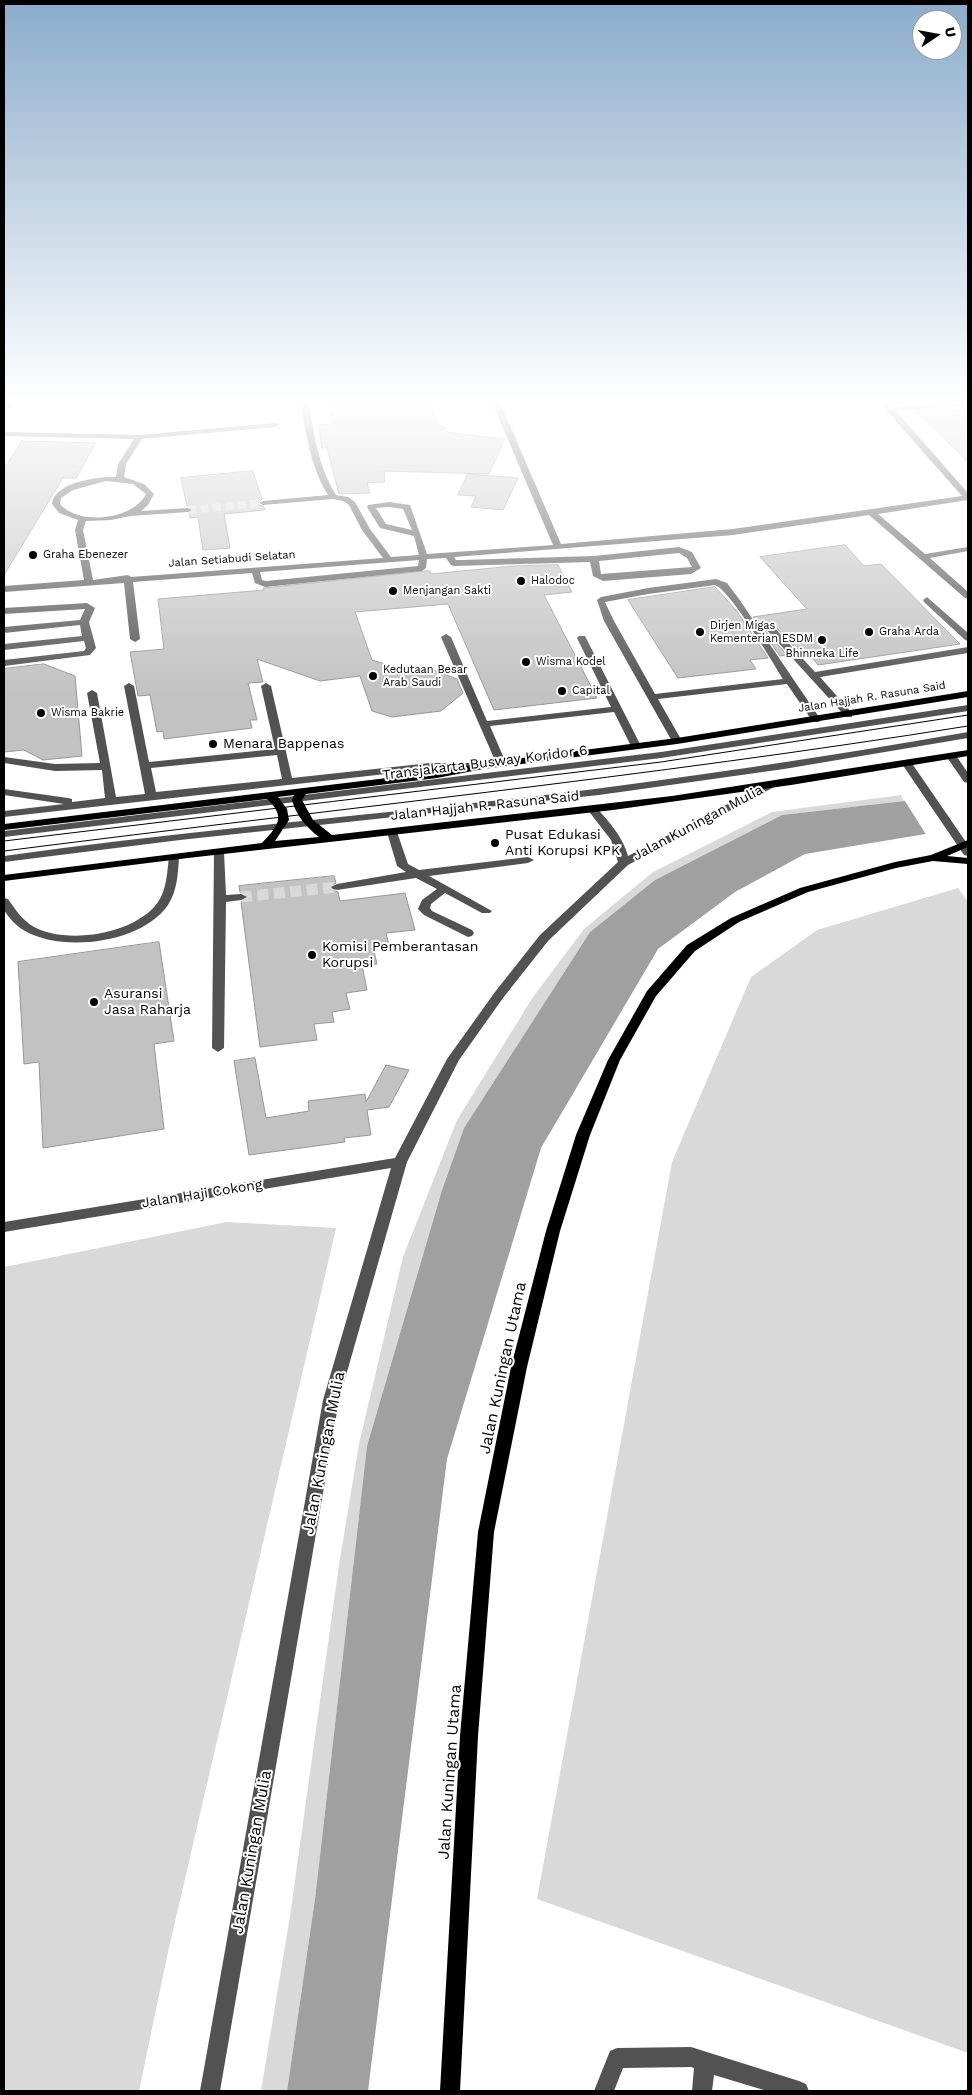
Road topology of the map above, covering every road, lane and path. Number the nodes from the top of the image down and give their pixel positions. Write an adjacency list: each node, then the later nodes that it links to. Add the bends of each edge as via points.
1 (57, 498): 11 (street, via 57,506 62,511)
2 (149, 498): 10 (street, via 144,505)
3 (324, 498): 7 (street)
4 (338, 498): 19 (street, via 352,504 366,530)
5 (537, 498): 14 (street)
6 (968, 498): 9 (street, Jalan Setiabudi Selatan)
7 (263, 503)
8 (188, 510): 10 (street)
9 (871, 512): 13 (street, Jalan Setiabudi Selatan, via 733,532); 18 (street)
10 (126, 515): 11 (street)
11 (82, 518): 25 (street, via 79,530)
12 (416, 534): 12 (street, via 407,507 371,506 383,526); 17 (street)
13 (616, 542): 14 (street, Jalan Setiabudi Selatan); 20 (street)
14 (558, 547): 16 (street, Jalan Setiabudi Selatan)
15 (968, 549): 18 (street)
16 (448, 555): 17 (street, Jalan Setiabudi Selatan); 20 (street, via 454,563)
17 (424, 557): 19 (street, Jalan Setiabudi Selatan); 24 (street, via 424,567 420,569)
18 (923, 557): 27 (street)
19 (388, 559): 21 (street, Jalan Setiabudi Selatan)
20 (594, 559): 20 (street, via 679,550 691,554 697,568 603,578 597,576)
21 (324, 564): 22 (street, Jalan Setiabudi Selatan); 24 (street)
22 (255, 569): 23 (street, Jalan Setiabudi Selatan); 24 (street, via 258,581 265,584)
23 (128, 578): 25 (street, Jalan Setiabudi Selatan); 37 (street)
24 (327, 578)
25 (89, 582): 26 (street, Jalan Setiabudi Selatan)
26 (4, 589)
27 (968, 596)
28 (927, 600): 36 (street)
29 (4, 611): 30 (street, via 87,606 90,608)
30 (84, 622): 32 (street); 34 (street)
31 (767, 625): 41 (street)
32 (4, 630)
33 (446, 637): 52 (street)
34 (87, 638): 38 (street); 40 (street, via 91,648 87,653)
35 (582, 638): 49 (street)
36 (968, 638)
37 (134, 639)
38 (4, 647)
39 (968, 650): 41 (street)
40 (4, 663)
41 (813, 675): 50 (street)
42 (789, 681): 47 (street); 47 (street, via 722,584 716,582 601,600 609,621); 51 (street)
43 (129, 686): 63 (street)
44 (266, 686): 56 (street)
45 (92, 693): 62 (street)
46 (968, 694): 50 (main road, Jalan Hajjah R. Rasuna Said)
47 (652, 697): 54 (street)
48 (968, 708): 69 (street, Transjakarta Busway Koridor 6, via 661,755)
49 (616, 709): 52 (street); 55 (street)
50 (849, 714): 51 (main road, Jalan Hajjah R. Rasuna Said)
51 (816, 720): 54 (main road, Jalan Hajjah R. Rasuna Said)
52 (484, 724): 60 (street)
53 (968, 735): 76 (street, via 661,783)
54 (677, 741): 55 (main road, Jalan Hajjah R. Rasuna Said)
55 (636, 746): 60 (main road, Jalan Hajjah R. Rasuna Said)
56 (281, 751): 63 (street); 66 (street)
57 (968, 753): 58 (main road, Jalan Hajjah R. Rasuna Said)
58 (951, 756): 61 (main road, Jalan Hajjah R. Rasuna Said); 65 (street)
59 (4, 760): 62 (street, via 31,767)
60 (500, 763): 64 (main road, Jalan Hajjah R. Rasuna Said)
61 (907, 764): 67 (main road, Jalan Hajjah R. Rasuna Said); 82 (street)
62 (106, 766): 72 (street)
63 (145, 766): 70 (street)
64 (483, 766): 66 (street, Jalan Hajjah R. Rasuna Said, via 430,766); 69 (main road, Jalan Hajjah R. Rasuna Said)
65 (968, 780)
66 (288, 782): 70 (street, Jalan Hajjah R. Rasuna Said)
67 (772, 784): 74 (main road, Jalan Hajjah R. Rasuna Said); 90 (street, Jalan Kuningan Mulia)
68 (4, 792): 73 (street)
69 (299, 795): 71 (main road, Jalan Hajjah R. Rasuna Said); 76 (main road)
70 (152, 796): 72 (street, Jalan Hajjah R. Rasuna Said)
71 (273, 798): 77 (main road, via 284,810); 78 (main road, Jalan Hajjah R. Rasuna Said); 80 (street)
72 (111, 801): 73 (street, Jalan Hajjah R. Rasuna Said)
73 (88, 804): 75 (street, Jalan Hajjah R. Rasuna Said)
74 (592, 809): 79 (main road, Jalan Hajjah R. Rasuna Said); 90 (street, Jalan Kuningan Mulia, via 613,832 622,849)
75 (4, 814)
76 (309, 823): 77 (street); 81 (main road)
77 (283, 825): 83 (main road); 87 (street)
78 (4, 827)
79 (392, 832): 81 (main road, Jalan Hajjah R. Rasuna Said); 91 (street, via 403,866)
80 (4, 834)
81 (330, 838): 83 (main road, Jalan Hajjah R. Rasuna Said)
82 (964, 844): 86 (main road, Jalan Kuningan Utama)
83 (265, 846): 84 (main road, Jalan Hajjah R. Rasuna Said)
84 (219, 852): 85 (main road, Jalan Hajjah R. Rasuna Said); 96 (street)
85 (174, 857): 92 (main road, Jalan Hajjah R. Rasuna Said); 97 (street, via 170,888 162,906 144,921 120,932 90,939 71,939 36,932 18,920)
86 (933, 858): 89 (main road, Jalan Kuningan Utama); 105 (main road, Jalan Kuningan Utama, via 804,890 735,920 691,948 651,994 614,1060 583,1135 553,1231 519,1367 486,1532 469,1736)
87 (4, 859)
88 (528, 860): 91 (street)
89 (968, 860)
90 (624, 863): 101 (street, Jalan Kuningan Mulia, via 544,938 499,995 453,1059)
91 (417, 874): 93 (street); 94 (street)
92 (4, 878)
93 (337, 887)
94 (444, 889): 98 (street); 99 (street, via 426,902 424,909)
95 (241, 897): 96 (street)
96 (220, 899): 100 (street)
97 (4, 900)
98 (486, 911)
99 (468, 934)
100 (218, 1048)
101 (400, 1162): 102 (street, Jalan Haji Cokong); 104 (street, Jalan Kuningan Mulia, via 331,1400)
102 (4, 1226)
103 (706, 2060): 106 (street, via 690,2057 617,2058); 107 (street); 108 (street)
104 (210, 2091)
105 (450, 2091)
106 (604, 2091)
107 (702, 2091)
108 (799, 2091)

